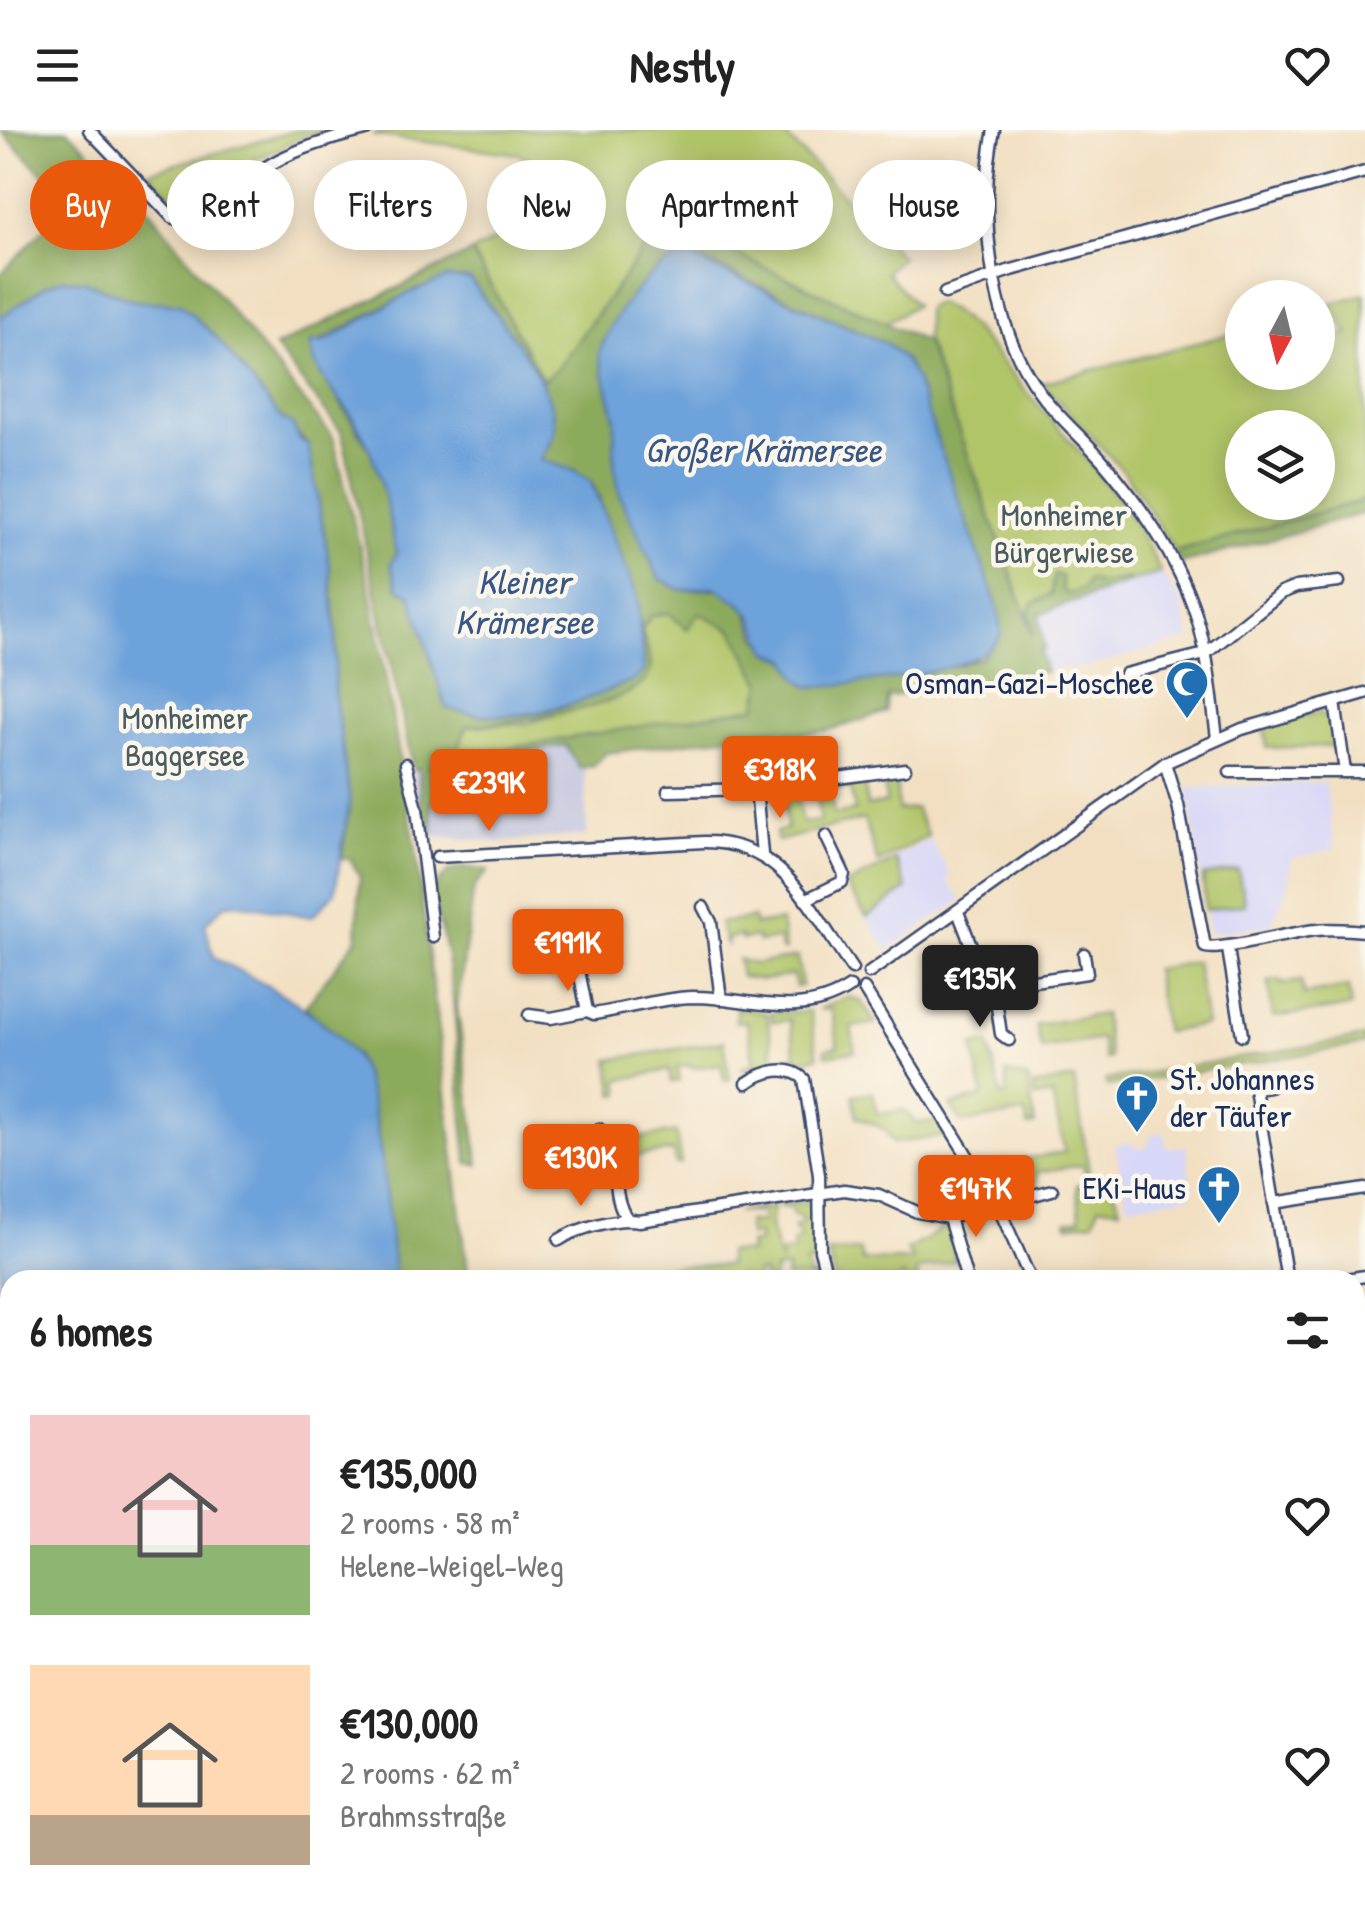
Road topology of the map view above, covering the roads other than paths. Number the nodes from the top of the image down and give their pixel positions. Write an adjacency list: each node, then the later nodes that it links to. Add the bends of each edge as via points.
1 (366, 130): 3 (street, via 268,162 183,222)
2 (994, 130): 5 (street, via 984,204)
3 (91, 131)
4 (1365, 172): 5 (street)
5 (996, 278): 6 (street); 8 (street, via 1028,375 1146,519 1192,602)
6 (945, 293)
7 (1339, 582): 8 (street, via 1281,594)
8 (1205, 654): 9 (street); 12 (street)
9 (1125, 674)
10 (1365, 693): 11 (street)
11 (1335, 702): 12 (street); 17 (street)
12 (1217, 738): 13 (street)
13 (1165, 763): 26 (street); 30 (street, via 1200,940 1212,950)
14 (406, 764): 28 (street)
15 (905, 769): 19 (street)
16 (1230, 772): 17 (street)
17 (1345, 772): 18 (street)
18 (1365, 772)
19 (756, 789): 20 (street); 22 (street)
20 (668, 791)
21 (826, 836): 24 (street, via 842,882)
22 (762, 854): 23 (street, via 704,842); 24 (street)
23 (436, 856)
24 (805, 900): 32 (street)
25 (703, 906): 37 (street)
26 (958, 912): 33 (street); 35 (street, via 985,981)
27 (1365, 931): 30 (street, via 1315,930)
28 (432, 937)
29 (567, 944): 38 (street, via 577,960)
30 (1228, 949): 40 (street)
31 (1084, 954): 35 (street, via 1087,973)
32 (852, 969): 33 (street); 34 (street)
33 (868, 973): 36 (street)
34 (850, 986): 36 (street); 37 (street, via 808,1005 740,1005)
35 (994, 987): 41 (street, via 1001,1034)
36 (864, 989): 48 (street)
37 (721, 998): 38 (street)
38 (587, 1011): 39 (street)
39 (529, 1015)
40 (1242, 1034)
41 (1009, 1040)
42 (746, 1082): 47 (street, via 783,1070 803,1077)
43 (1270, 1086): 49 (street, via 1255,1089)
44 (599, 1129): 50 (street, via 609,1142)
45 (1365, 1189): 49 (street)
46 (1052, 1190): 48 (street)
47 (821, 1192): 50 (street); 51 (street, via 868,1192); 53 (street)
48 (996, 1202): 51 (street); 55 (street)
49 (1274, 1204): 56 (street)
50 (627, 1218): 52 (street)
51 (949, 1218): 54 (street)
52 (558, 1240)
53 (825, 1270)
54 (964, 1270)
55 (1027, 1270)
56 (1285, 1270)

